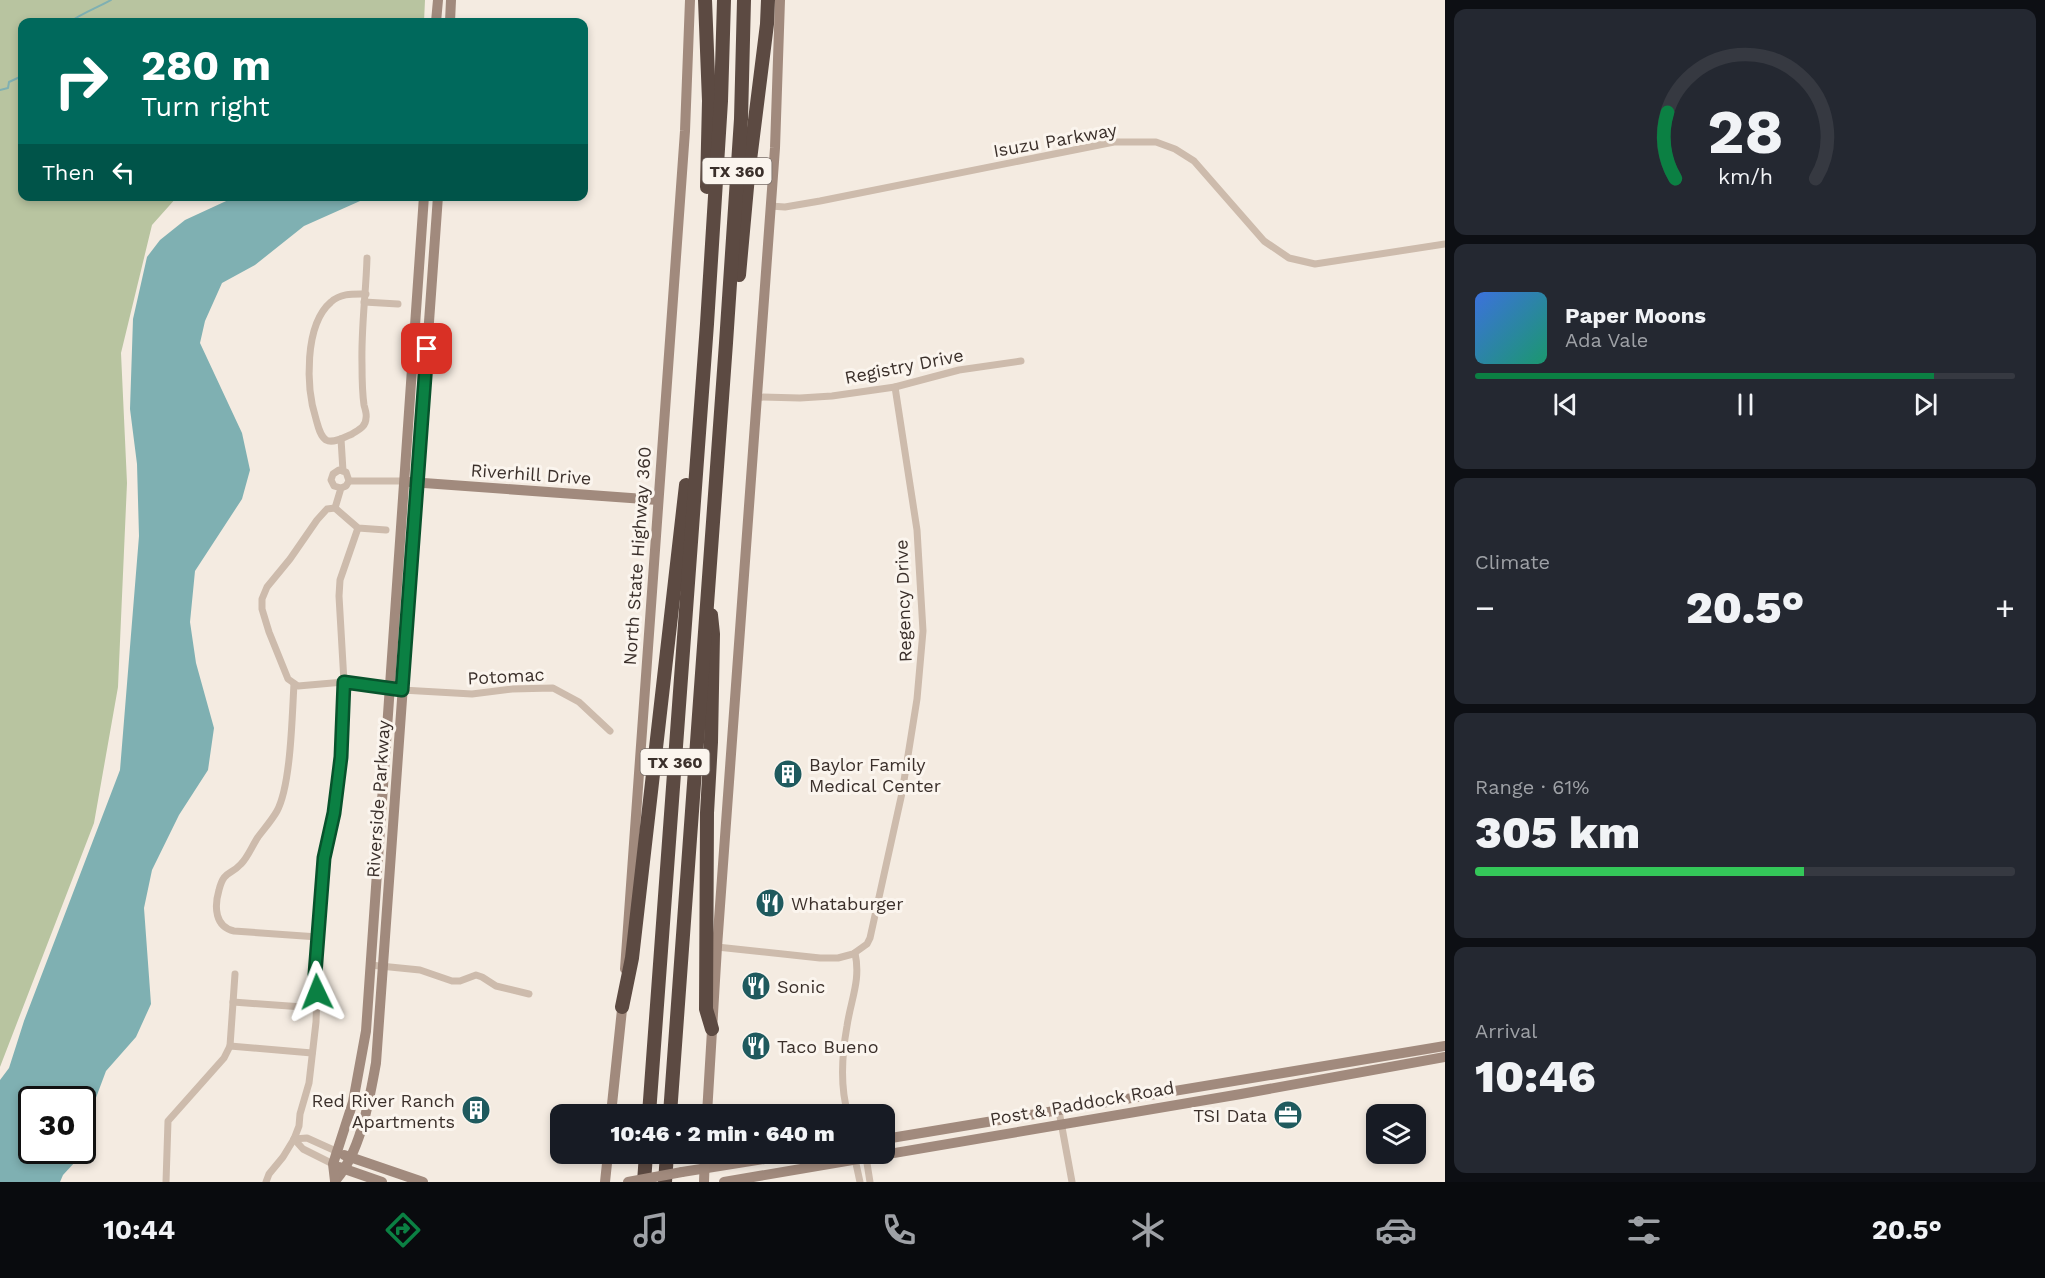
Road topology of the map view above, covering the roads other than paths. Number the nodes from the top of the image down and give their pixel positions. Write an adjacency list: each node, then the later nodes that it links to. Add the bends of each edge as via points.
1 (438, 0): 9 (street)
2 (451, 0): 10 (street)
3 (690, 0): 31 (street, North State Highway 360, via 685,131)
4 (705, 0): 19 (highway, via 708,155 700,306)
5 (724, 0): 19 (highway, TX 360)
6 (744, 0): 20 (highway, TX 360, via 741,119)
7 (768, 0): 20 (highway, via 735,327)
8 (780, 0): 13 (street)
9 (436, 18)
10 (450, 18)
11 (424, 201): 28 (street, Riverside Parkway)
12 (438, 201): 29 (street, Riverside Parkway)
13 (770, 206): 14 (street, Isuzu Parkway, via 820,201 1114,142 1156,142 1194,161 1264,241 1289,258 1315,264); 23 (street)
14 (1445, 243)
15 (367, 258): 16 (street)
16 (366, 294): 17 (street); 25 (street, via 340,296 329,303 314,332 309,375 312,408 325,439)
17 (364, 302): 18 (street); 25 (street, via 362,383 366,419 361,429)
18 (398, 304)
19 (706, 324): 24 (highway, TX 360)
20 (726, 343): 35 (highway, TX 360)
21 (1020, 361): 22 (street, Registry Drive, via 965,369)
22 (895, 387): 23 (street, Registry Drive, via 832,396); 43 (street, Regency Drive, via 916,530 922,657 902,793 883,885 870,938)
23 (757, 397): 42 (street)
24 (700, 410): 49 (highway, via 693,427 632,958); 59 (highway, TX 360)
25 (341, 439): 26 (street)
26 (343, 471): 27 (street); 30 (street, via 336,471 331,480)
27 (349, 481): 28 (street); 30 (street)
28 (403, 481): 29 (street, Riverhill Drive); 38 (street, Riverside Parkway)
29 (417, 483): 31 (street, Riverhill Drive); 39 (street, Riverside Parkway)
30 (340, 488): 32 (street)
31 (658, 500): 49 (street, North State Highway 360)
32 (335, 508): 33 (street); 37 (street, via 327,509 317,520 262,599 269,632 288,679)
33 (358, 528): 34 (street); 36 (street, via 340,580)
34 (386, 530)
35 (707, 585): 51 (highway, via 713,633 706,1010); 60 (highway, TX 360)
36 (344, 682): 37 (street, Potomac); 38 (street, Potomac); 41 (street, via 341,757 324,858)
37 (294, 684): 41 (street, via 282,796 277,811 243,863 224,876 218,891 218,920 226,930)
38 (389, 688): 39 (street, Potomac); 44 (street, Riverside Parkway)
39 (402, 690): 40 (street, Potomac, via 472,694 553,688 579,702); 45 (street, Riverside Parkway)
40 (609, 731)
41 (318, 937): 50 (street)
42 (717, 947): 43 (street, via 820,958); 51 (street)
43 (855, 952): 62 (street, via 857,982 843,1059)
44 (370, 965): 45 (street); 68 (street, Riverside Parkway, via 360,1070)
45 (382, 966): 47 (street, via 420,970 452,981 476,975 496,986); 69 (street, Riverside Parkway, via 376,1063 366,1117)
46 (235, 974): 48 (street)
47 (529, 994)
48 (233, 1002): 50 (street); 52 (street)
49 (622, 1007): 58 (street, North State Highway 360)
50 (317, 1008): 54 (street)
51 (712, 1029): 61 (street)
52 (230, 1046): 54 (street); 81 (street, via 224,1058 168,1121)
53 (1445, 1046): 56 (street, Post & Paddock Road)
54 (312, 1053): 66 (street, via 309,1083)
55 (1445, 1057): 57 (street, Post & Paddock Road)
56 (1239, 1081): 57 (street); 63 (street, Post & Paddock Road)
57 (1241, 1094): 64 (street, Post & Paddock Road)
58 (612, 1104)
59 (650, 1104)
60 (671, 1104)
61 (708, 1104)
62 (846, 1104)
63 (1059, 1111): 64 (street); 65 (street, Post & Paddock Road)
64 (1061, 1124): 67 (street, Post & Paddock Road); 94 (street)
65 (895, 1137)
66 (294, 1139): 68 (street, via 307,1138); 70 (street, via 303,1149); 82 (street)
67 (895, 1150)
68 (338, 1152): 69 (street); 70 (street, Riverside Parkway)
69 (350, 1157): 80 (street, Riverside Parkway); 85 (street)
70 (333, 1164): 80 (street); 83 (street, Riverside Parkway)
71 (607, 1164): 86 (street)
72 (645, 1164): 88 (highway)
73 (666, 1164): 89 (highway)
74 (705, 1164): 79 (street)
75 (731, 1164): 79 (street)
76 (818, 1164): 91 (street, Post & Paddock Road)
77 (860, 1164): 92 (street)
78 (863, 1164): 93 (street)
79 (705, 1168): 87 (street, bridge); 90 (street)
80 (345, 1169): 83 (street, Riverside Parkway); 84 (street)
81 (166, 1182)
82 (266, 1182)
83 (335, 1182)
84 (382, 1182)
85 (423, 1182)
86 (605, 1182)
87 (627, 1182)
88 (644, 1182)
89 (665, 1182)
90 (704, 1182)
91 (724, 1182)
92 (860, 1182)
93 (870, 1182)
94 (1072, 1182)

